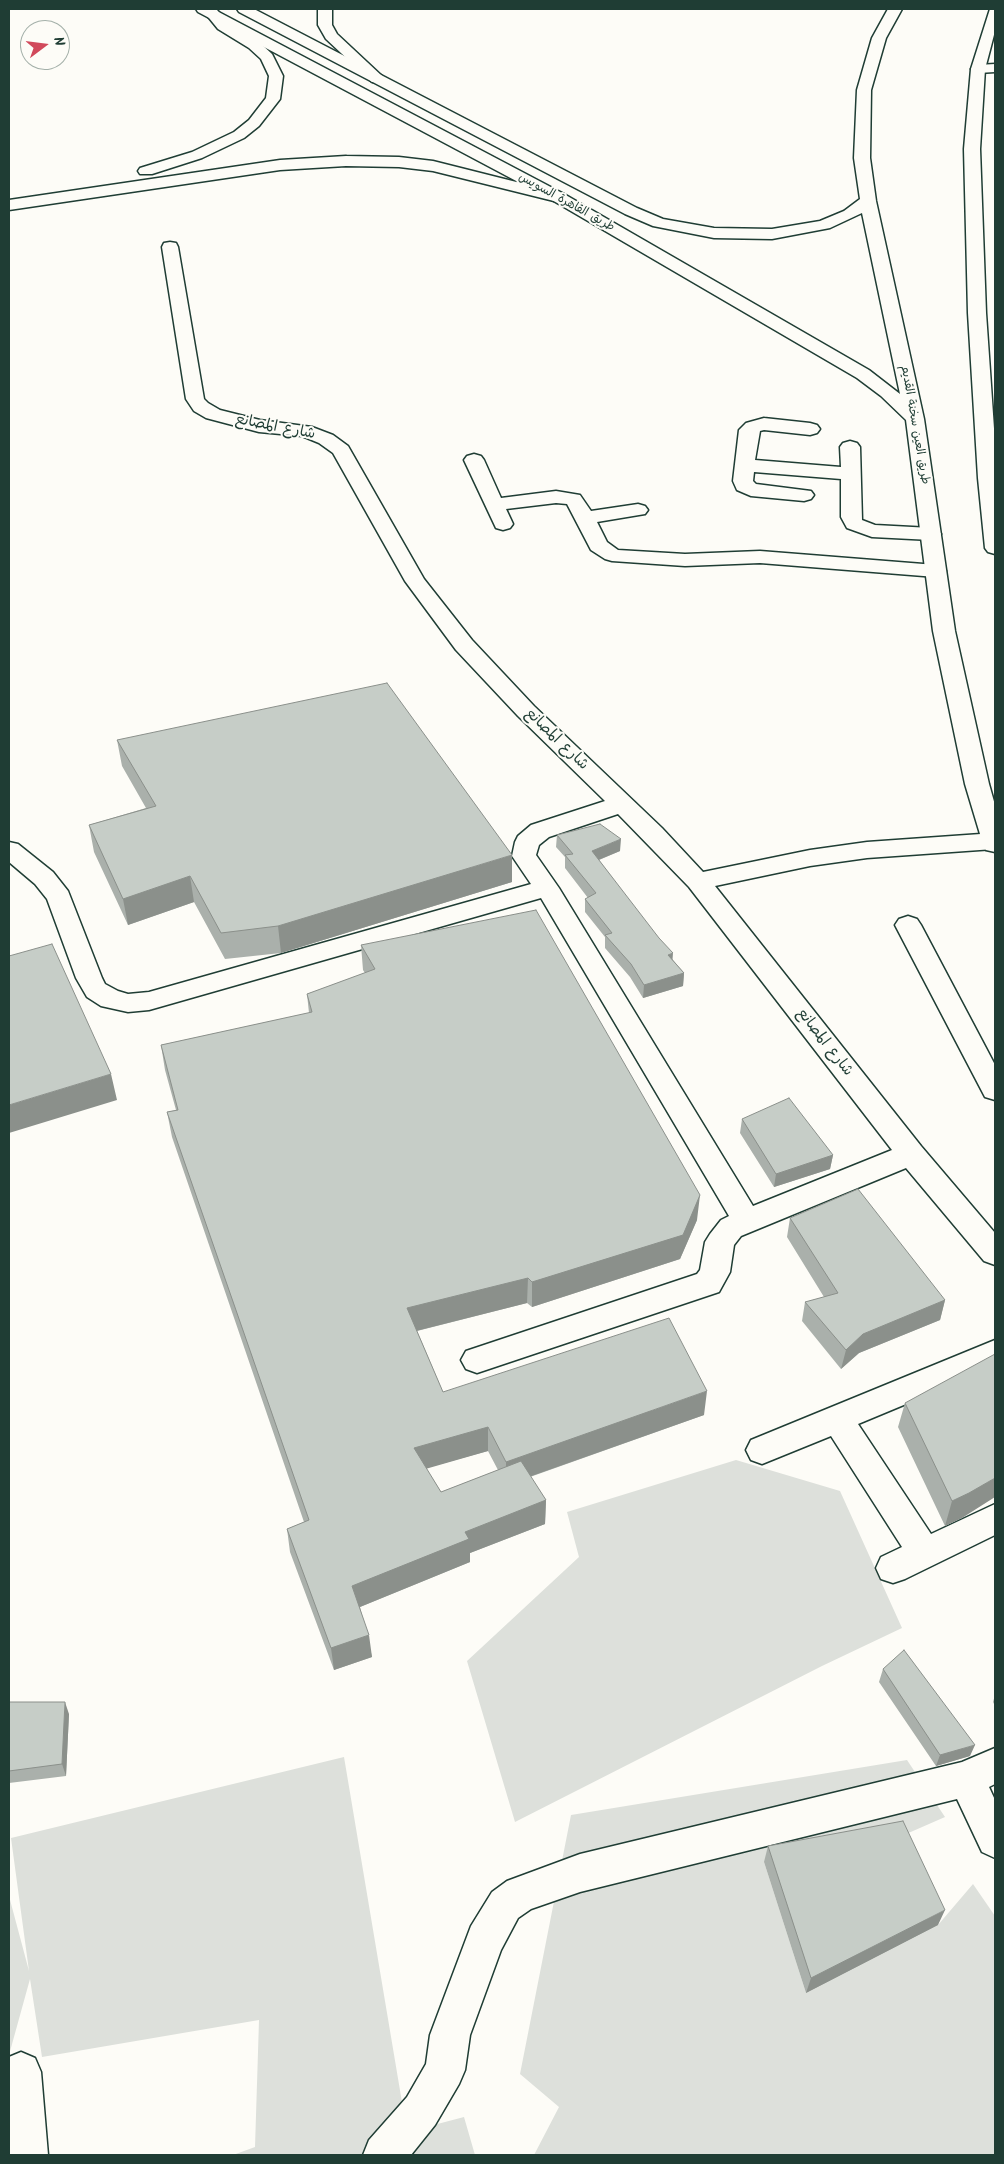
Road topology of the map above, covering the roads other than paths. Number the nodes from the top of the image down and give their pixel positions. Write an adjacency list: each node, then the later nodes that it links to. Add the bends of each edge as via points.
1 (244, 9): 8 (main road, طريق القاهرة السويس)
2 (325, 9): 8 (main road, via 325,25 331,36)
3 (896, 9): 11 (main road, طريق العين سخنة القديم, via 879,38 864,90 862,158)
4 (207, 11): 9 (main road, via 223,26 260,50 273,66 276,76 273,99 254,123 222,144 149,171); 10 (main road, طريق القاهرة السويس)
5 (995, 11): 7 (main road)
6 (995, 68): 7 (main road)
7 (978, 69): 18 (main road, via 973,158 978,313)
8 (377, 79): 11 (main road, طريق القاهرة السويس, via 630,211 668,225 733,235 790,232 838,220)
9 (9, 195)
10 (558, 197): 12 (main road, via 433,166 346,160 280,165); 14 (main road, طريق القاهرة السويس, via 863,374 888,392)
11 (868, 201): 14 (main road, طريق العين سخنة القديم)
12 (9, 205)
13 (170, 247): 27 (main road, شارع المصانع, via 195,399 212,414 259,426 305,431 326,439 341,450 415,581 438,613 493,678)
14 (915, 419): 24 (main road, طريق العين سخنة القديم)
15 (810, 429): 16 (main road, via 758,425 749,430)
16 (745, 459): 19 (main road, via 743,484 747,488); 24 (main road, via 850,461 851,517 854,524 872,530)
17 (474, 460): 20 (main road)
18 (992, 479): 25 (main road)
19 (804, 495)
20 (494, 504): 22 (main road, via 568,498 576,502); 23 (main road)
21 (638, 510): 22 (main road)
22 (584, 518): 26 (main road, via 598,546 622,557 704,560 760,557)
23 (503, 524)
24 (931, 534): 26 (main road, طريق العين سخنة القديم)
25 (995, 548)
26 (936, 571): 28 (main road, طريق العين سخنة القديم, via 944,631 965,734)
27 (622, 804): 30 (main road, شارع المصانع); 31 (main road, via 540,831 526,842 524,856)
28 (995, 843): 30 (main road, via 925,844 857,851)
29 (9, 850): 31 (main road, via 44,878 59,897 96,990 110,999 128,1003 149,1001)
30 (698, 881): 34 (main road, شارع المصانع)
31 (547, 888): 35 (main road)
32 (908, 924): 33 (main road)
33 (995, 1090)
34 (911, 1154): 35 (main road); 36 (main road, شارع المصانع)
35 (747, 1221): 38 (main road, via 730,1228 720,1242 715,1272 708,1283)
36 (995, 1253)
37 (995, 1353): 39 (main road)
38 (477, 1360)
39 (838, 1420): 40 (main road); 42 (main road)
40 (762, 1450)
41 (995, 1519): 42 (main road)
42 (925, 1553): 43 (main road)
43 (893, 1568)
44 (980, 1772): 45 (main road); 48 (main road, via 580,1874 520,1894 505,1905 485,1940 450,2035 445,2070 421,2111)
45 (995, 1838)
46 (21, 2072): 47 (main road)
47 (27, 2155)
48 (384, 2155)

